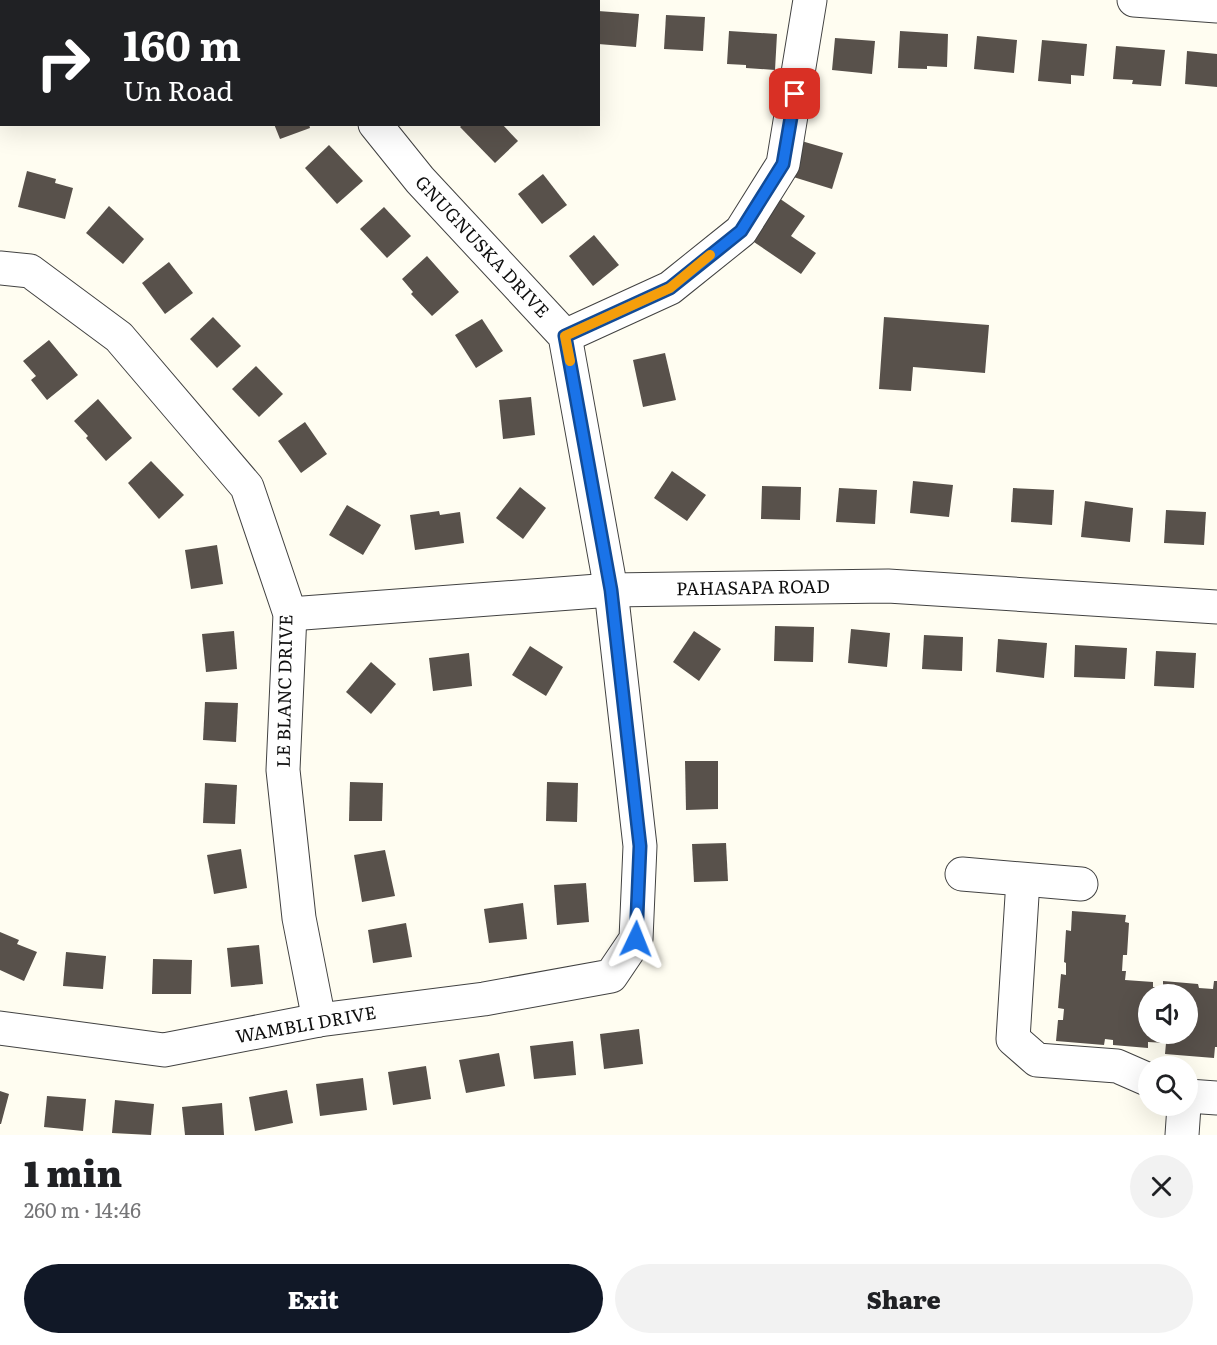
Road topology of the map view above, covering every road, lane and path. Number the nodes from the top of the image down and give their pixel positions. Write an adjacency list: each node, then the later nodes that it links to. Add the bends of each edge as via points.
1 (810, 0): 6 (street, via 783,164 741,231 670,288)
2 (1134, 0): 3 (street)
3 (1217, 6)
4 (377, 126): 6 (street, GNUGNUSKA DRIVE, via 420,180)
5 (0, 268): 9 (street, LE BLANC DRIVE, via 30,271 119,337 247,487)
6 (565, 336): 7 (street)
7 (611, 590): 8 (street, PAHASAPA ROAD, via 888,586); 9 (street, PAHASAPA ROAD); 13 (street, WAMBLI DRIVE, via 640,846 636,939 611,976 484,999)
8 (1217, 607)
9 (290, 614): 13 (street, LE BLANC DRIVE, via 283,770 299,918)
10 (962, 874): 11 (street)
11 (1023, 880): 12 (street); 15 (street, via 1013,1039 1037,1060 1118,1066)
12 (1081, 884)
13 (319, 1020): 14 (street, WAMBLI DRIVE, via 164,1050)
14 (0, 1028)
15 (1138, 1075)
16 (1198, 1097): 17 (street)
17 (1217, 1098)
18 (1184, 1116): 19 (street)
19 (1182, 1135)

